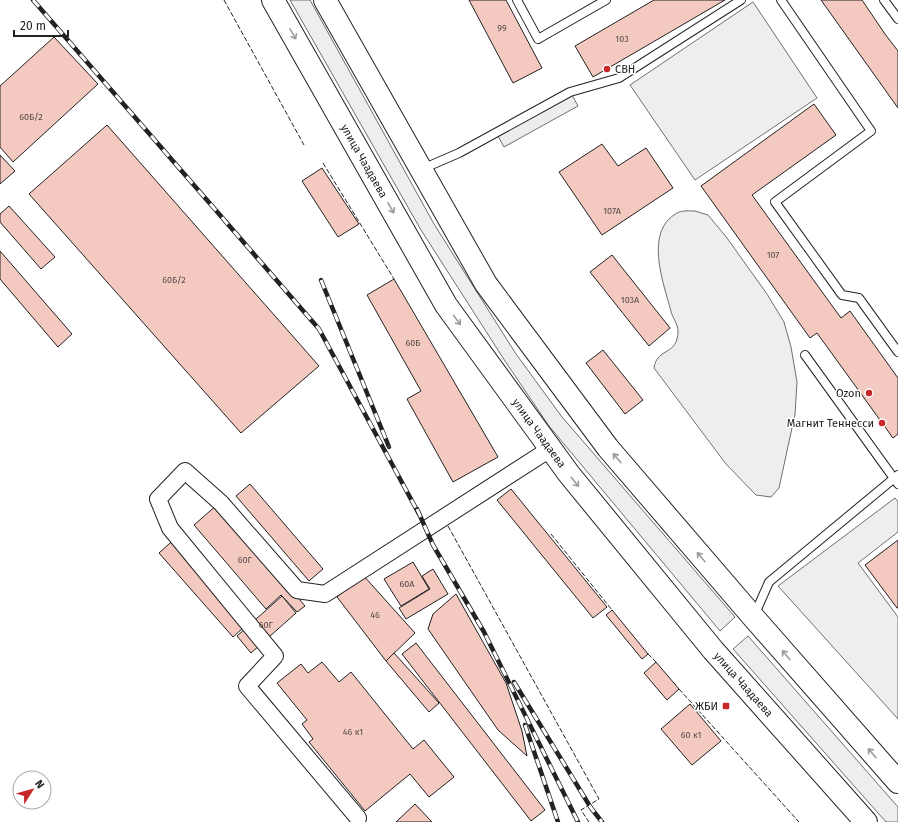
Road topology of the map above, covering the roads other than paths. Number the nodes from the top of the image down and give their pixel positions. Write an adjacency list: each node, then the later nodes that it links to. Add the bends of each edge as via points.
1 (274, 0): 12 (main road, улица Чаадаева, one-way to 12, via 446,305)
2 (325, 0): 9 (main road)
3 (517, 0): 4 (lane, via 538,39)
4 (606, 0)
5 (741, 0): 9 (lane, via 620,78 570,92 459,153)
6 (780, 0): 10 (lane, via 871,132 775,202 842,295 859,298)
7 (884, 0): 8 (lane)
8 (898, 19)
9 (421, 170): 14 (main road, one-way to 9, via 608,448 486,284)
10 (898, 352)
11 (805, 355): 13 (lane)
12 (550, 449): 16 (street, via 325,594 297,590 222,502 185,471 158,499 170,528 275,656 247,686); 17 (main road, улица Чаадаева, one-way to 17, via 713,650)
13 (897, 479): 14 (lane, via 769,582)
14 (754, 618): 15 (main road, one-way to 14)
15 (898, 782)
16 (358, 818)
17 (866, 822)

